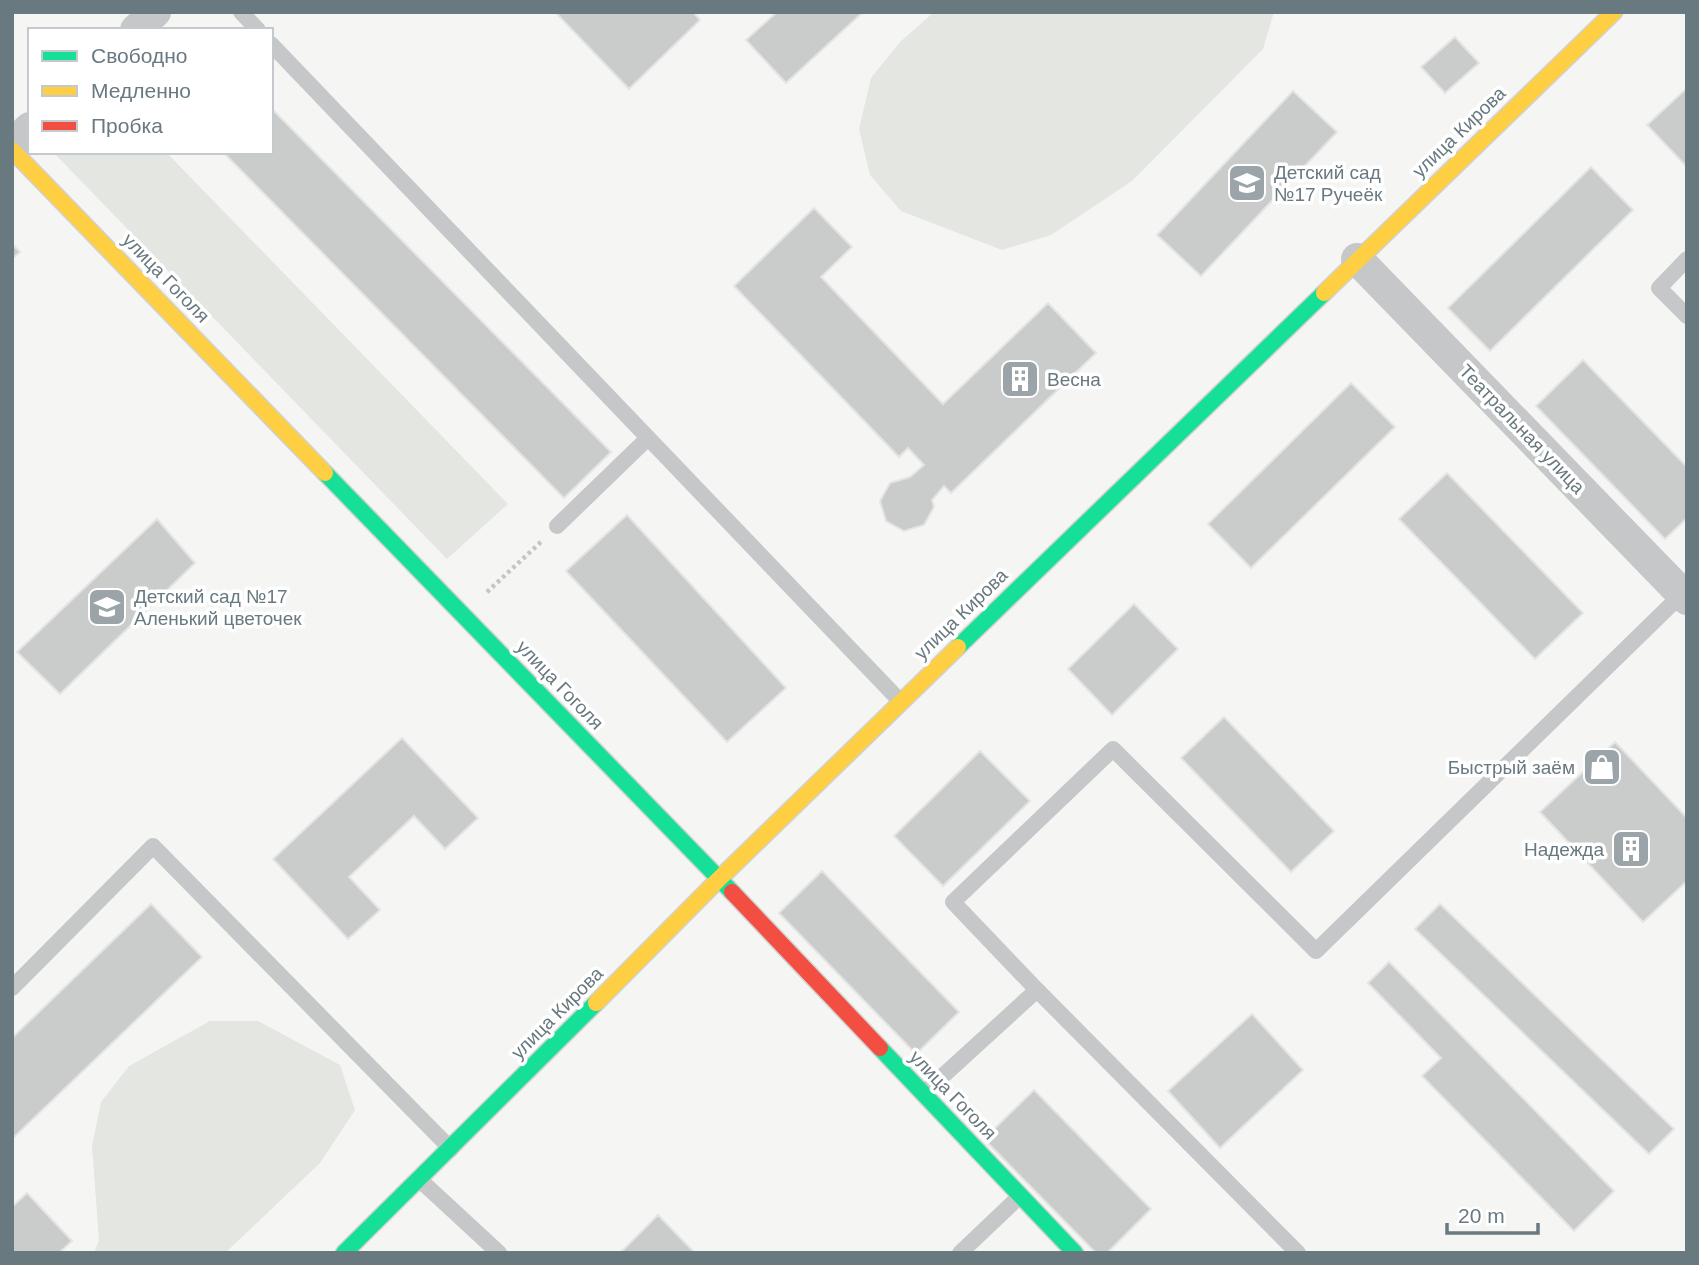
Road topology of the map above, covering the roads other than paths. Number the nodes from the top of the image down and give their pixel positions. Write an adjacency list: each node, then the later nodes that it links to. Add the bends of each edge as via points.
1 (155, 12): 4 (street)
2 (241, 12): 5 (lane)
3 (1614, 12): 11 (street, улица Кирова)
4 (138, 28)
5 (256, 28)
6 (273, 46): 13 (lane)
7 (28, 130): 8 (street)
8 (12, 145)
9 (12, 150): 17 (street, улица Гоголя)
10 (1687, 259): 12 (lane, via 1659,288)
11 (1357, 260): 15 (street, Театральная улица); 16 (street, улица Кирова)
12 (1687, 316)
13 (649, 438): 14 (lane); 16 (lane)
14 (558, 526)
15 (1684, 596): 19 (lane, via 1315,951 1113,750 953,902)
16 (901, 702): 17 (street, улица Кирова)
17 (719, 879): 20 (street, улица Гоголя); 21 (street, улица Кирова)
18 (12, 988): 21 (lane, via 153,846)
19 (1037, 990): 20 (lane); 28 (lane)
20 (923, 1094): 23 (street, улица Гоголя)
21 (451, 1149): 22 (street, улица Кирова)
22 (420, 1180): 24 (street, улица Кирова); 25 (lane)
23 (1020, 1196): 26 (lane); 27 (street, улица Гоголя)
24 (344, 1253)
25 (499, 1253)
26 (960, 1253)
27 (1075, 1253)
28 (1297, 1253)

